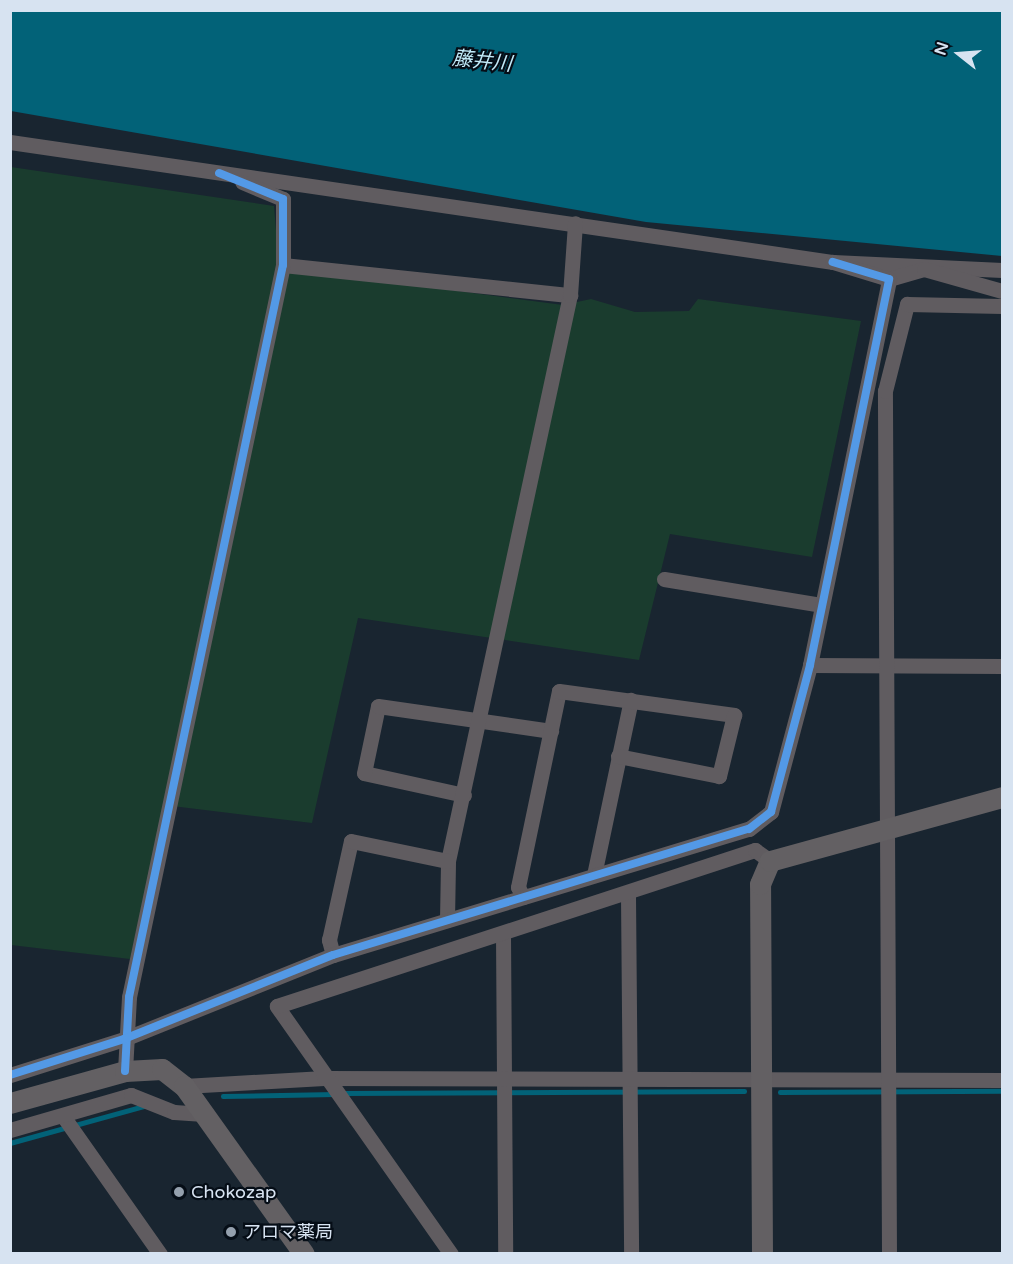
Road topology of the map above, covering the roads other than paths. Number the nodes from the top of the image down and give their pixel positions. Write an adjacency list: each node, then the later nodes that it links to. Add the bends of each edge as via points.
1 (10, 142): 2 (street)
2 (219, 173): 3 (street); 5 (street, via 283,199)
3 (575, 223): 4 (street); 10 (street)
4 (833, 262): 6 (street); 8 (street)
5 (283, 265): 10 (street); 33 (street)
6 (924, 267): 7 (street); 8 (street); 9 (street)
7 (1002, 270)
8 (889, 279): 13 (street)
9 (1002, 291)
10 (570, 295): 18 (street)
11 (1002, 306): 16 (street, via 907,304 885,391)
12 (664, 579): 13 (street)
13 (820, 605): 14 (street)
14 (810, 665): 16 (street); 24 (street, via 776,799 771,812)
15 (1002, 666): 16 (street)
16 (885, 669): 23 (street)
17 (630, 700): 19 (street, via 559,691); 20 (street); 20 (street, via 734,715 719,776)
18 (482, 721): 19 (street); 21 (street); 21 (street, via 378,706 364,773)
19 (551, 731): 29 (street, via 518,886)
20 (618, 756): 27 (street)
21 (464, 795): 26 (street)
22 (1002, 797): 23 (street)
23 (888, 828): 25 (street); 42 (street)
24 (749, 829): 25 (street); 27 (street)
25 (762, 856): 28 (street); 37 (street)
26 (448, 861): 30 (street); 32 (street, via 351,841 328,940)
27 (594, 875): 29 (street)
28 (628, 896): 31 (street); 41 (street)
29 (523, 897): 30 (street)
30 (447, 920): 32 (street)
31 (503, 935): 38 (street, via 277,1006); 40 (street)
32 (333, 956): 33 (street)
33 (123, 1039): 34 (street); 35 (street)
34 (125, 1071): 39 (street, via 162,1069); 43 (street)
35 (10, 1075)
36 (1002, 1080): 42 (street)
37 (760, 1081): 41 (street); 42 (street); 52 (street)
38 (328, 1083): 39 (street); 40 (street); 49 (street)
39 (184, 1086): 44 (street)
40 (505, 1088): 41 (street); 50 (street)
41 (631, 1088): 51 (street)
42 (888, 1088): 53 (street)
43 (10, 1103)
44 (204, 1114): 45 (street, via 174,1112 131,1095); 48 (street)
45 (69, 1125): 46 (street); 47 (street)
46 (10, 1130)
47 (160, 1254)
48 (304, 1254)
49 (451, 1254)
50 (505, 1254)
51 (631, 1254)
52 (762, 1254)
53 (889, 1254)

